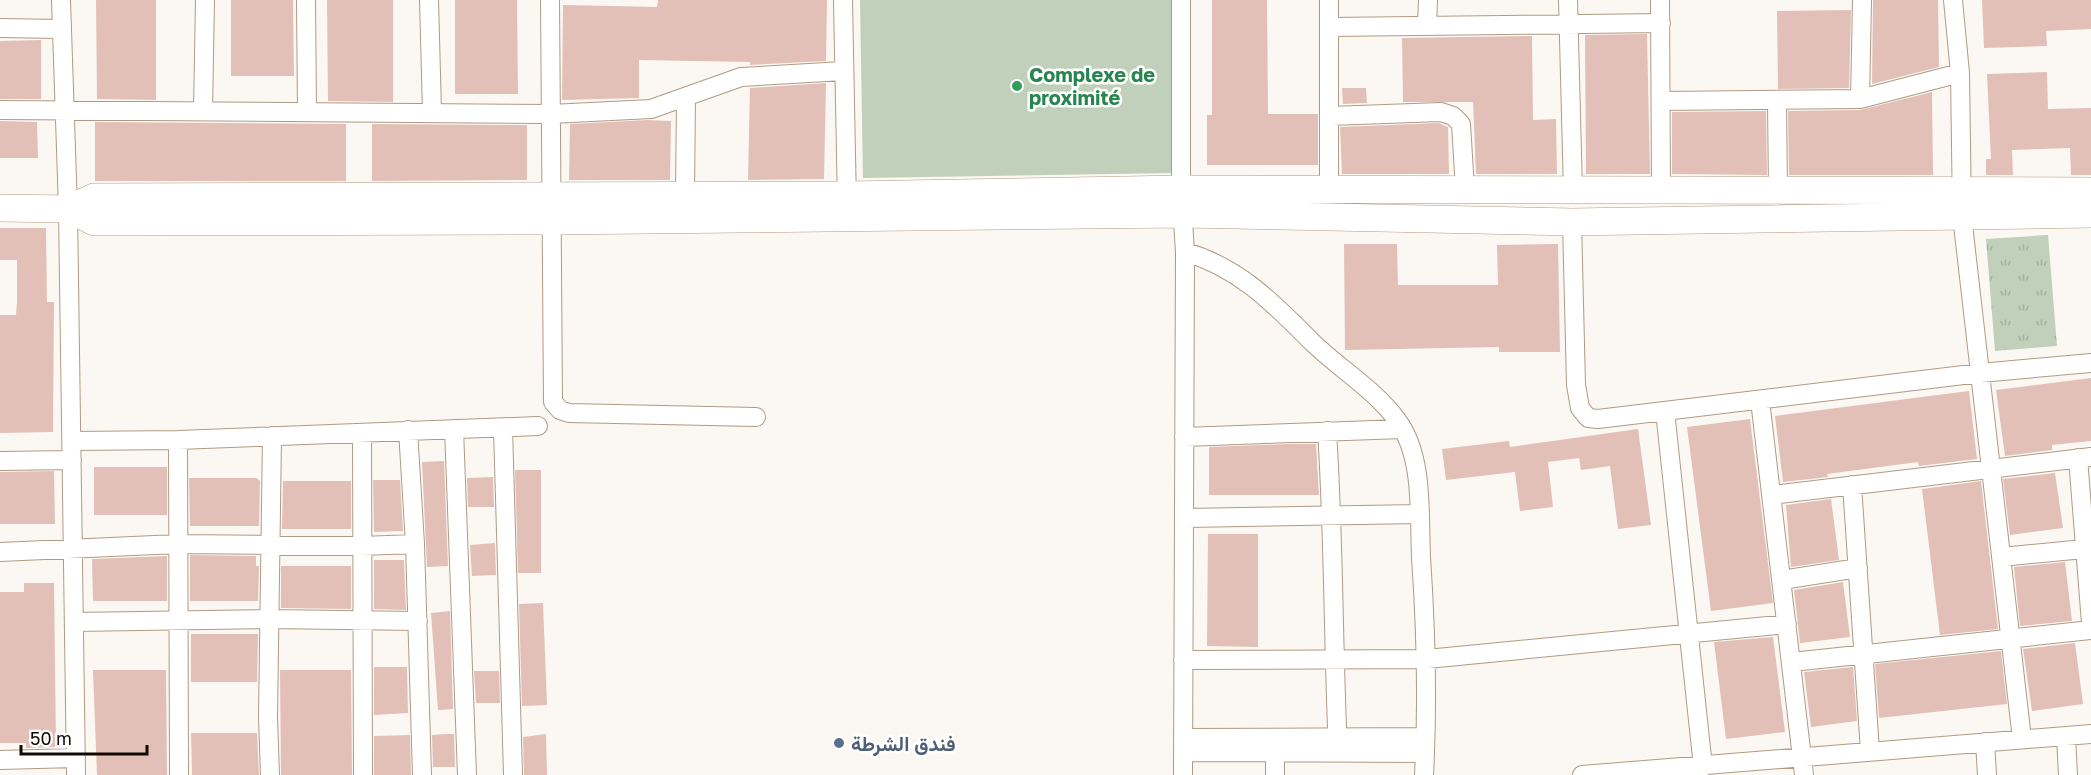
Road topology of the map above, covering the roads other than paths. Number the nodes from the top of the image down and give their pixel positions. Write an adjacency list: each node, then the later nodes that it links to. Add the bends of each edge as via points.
1 (61, 0): 19 (street)
2 (206, 0): 28 (street)
3 (306, 0): 29 (street)
4 (429, 0): 30 (street)
5 (550, 0): 31 (street)
6 (843, 0): 20 (street)
7 (1181, 0): 40 (street)
8 (1329, 0): 17 (street)
9 (1428, 0): 16 (street)
10 (1568, 0): 15 (street)
11 (1660, 0): 14 (street)
12 (1862, 0): 23 (street)
13 (1953, 0): 21 (street)
14 (1661, 23): 15 (street); 24 (street)
15 (1567, 24): 16 (street); 35 (street)
16 (1427, 25): 17 (street)
17 (1329, 27): 32 (street)
18 (0, 28): 19 (street)
19 (61, 29): 27 (street)
20 (843, 71): 22 (street, via 741,77); 42 (street)
21 (1960, 73): 23 (street); 41 (street)
22 (686, 97): 31 (street, via 651,109); 39 (street)
23 (1860, 99): 25 (street)
24 (1661, 101): 25 (street); 36 (street)
25 (1777, 102): 37 (street)
26 (0, 110): 27 (street)
27 (64, 110): 28 (street); 44 (street)
28 (203, 111): 29 (street)
29 (307, 111): 30 (street)
30 (432, 112): 31 (street)
31 (550, 114): 45 (street)
32 (1330, 116): 33 (street, via 1451,114 1461,124); 34 (street)
33 (1465, 189): 34 (street); 35 (street)
34 (1329, 190): 40 (street)
35 (1574, 191): 36 (street)
36 (1661, 191): 37 (street)
37 (1778, 191): 41 (street)
38 (2091, 191): 41 (street)
39 (686, 194): 42 (street); 45 (street)
40 (1182, 201): 42 (street); 47 (street); 48 (street)
41 (1962, 204): 46 (street); 47 (street); 50 (street)
42 (847, 207): 45 (street)
43 (0, 208): 44 (street)
44 (68, 209): 45 (street, via 94,197); 64 (street)
45 (551, 209): 53 (street, via 551,393 557,407 569,413)
46 (2091, 214)
47 (1572, 222): 52 (street, via 1574,353 1580,408 1588,418 1598,419)
48 (1185, 252): 57 (street, via 1232,271 1256,286 1318,348 1373,394); 62 (street)
49 (2091, 363): 50 (street)
50 (1980, 373): 51 (street); 68 (street)
51 (1760, 400): 52 (street); 70 (street)
52 (1665, 411): 92 (street)
53 (756, 417)
54 (538, 426): 55 (street)
55 (503, 428): 56 (street); 118 (street)
56 (454, 429): 58 (street); 117 (street)
57 (1402, 429): 59 (street); 72 (street, via 1413,458)
58 (408, 430): 60 (street); 76 (street)
59 (1327, 431): 62 (street); 71 (street)
60 (362, 433): 61 (street); 77 (street)
61 (272, 436): 63 (street); 75 (street)
62 (1185, 437): 73 (street)
63 (178, 440): 64 (street); 74 (street)
64 (72, 441): 66 (street)
65 (2085, 458): 68 (street); 79 (street)
66 (72, 460): 67 (street); 78 (street)
67 (0, 461)
68 (1991, 468): 69 (street); 81 (street)
69 (1852, 485): 70 (street); 82 (street)
70 (1772, 495): 83 (street)
71 (1332, 514): 72 (street); 73 (street); 97 (street)
72 (1419, 514): 95 (street)
73 (1184, 518): 96 (street)
74 (177, 544): 75 (street); 78 (street); 85 (street)
75 (270, 544): 77 (street); 84 (street)
76 (415, 544): 77 (street); 87 (street)
77 (361, 546): 86 (street)
78 (73, 547): 80 (street); 88 (street)
79 (2084, 549): 81 (street); 89 (street)
80 (0, 552)
81 (2001, 557): 93 (street)
82 (1858, 568): 83 (street); 94 (street)
83 (1782, 580): 90 (street)
84 (269, 619): 85 (street); 86 (street); 114 (street)
85 (178, 620): 88 (street); 113 (street)
86 (362, 621): 87 (street); 115 (street)
87 (418, 621): 116 (street)
88 (74, 622): 109 (street)
89 (2091, 623)
90 (1787, 624): 92 (street); 98 (street)
91 (2091, 630): 93 (street)
92 (1689, 635): 95 (street); 110 (street)
93 (2010, 638): 94 (street); 101 (street)
94 (1863, 654): 98 (street); 107 (street)
95 (1427, 659): 97 (street); 105 (street)
96 (1184, 660): 97 (street); 104 (street)
97 (1333, 660): 103 (street)
98 (1791, 662): 111 (street)
99 (2091, 734): 100 (street)
100 (2066, 736): 101 (street); 124 (street)
101 (2022, 739): 102 (street)
102 (1985, 742): 107 (street); 123 (street)
103 (1338, 744): 104 (street); 105 (street); 106 (street)
104 (1183, 745): 106 (street); 119 (street)
105 (1425, 745): 121 (street)
106 (1275, 751): 120 (street)
107 (1870, 752): 111 (street)
108 (0, 760): 109 (street)
109 (76, 766)
110 (1703, 766): 112 (street); 122 (street)
111 (1803, 766): 112 (street)
112 (1723, 770)
113 (179, 775)
114 (270, 775)
115 (363, 775)
116 (422, 775)
117 (467, 775)
118 (513, 775)
119 (1183, 775)
120 (1275, 775)
121 (1424, 775)
122 (1582, 775)
123 (1987, 775)
124 (2068, 775)

